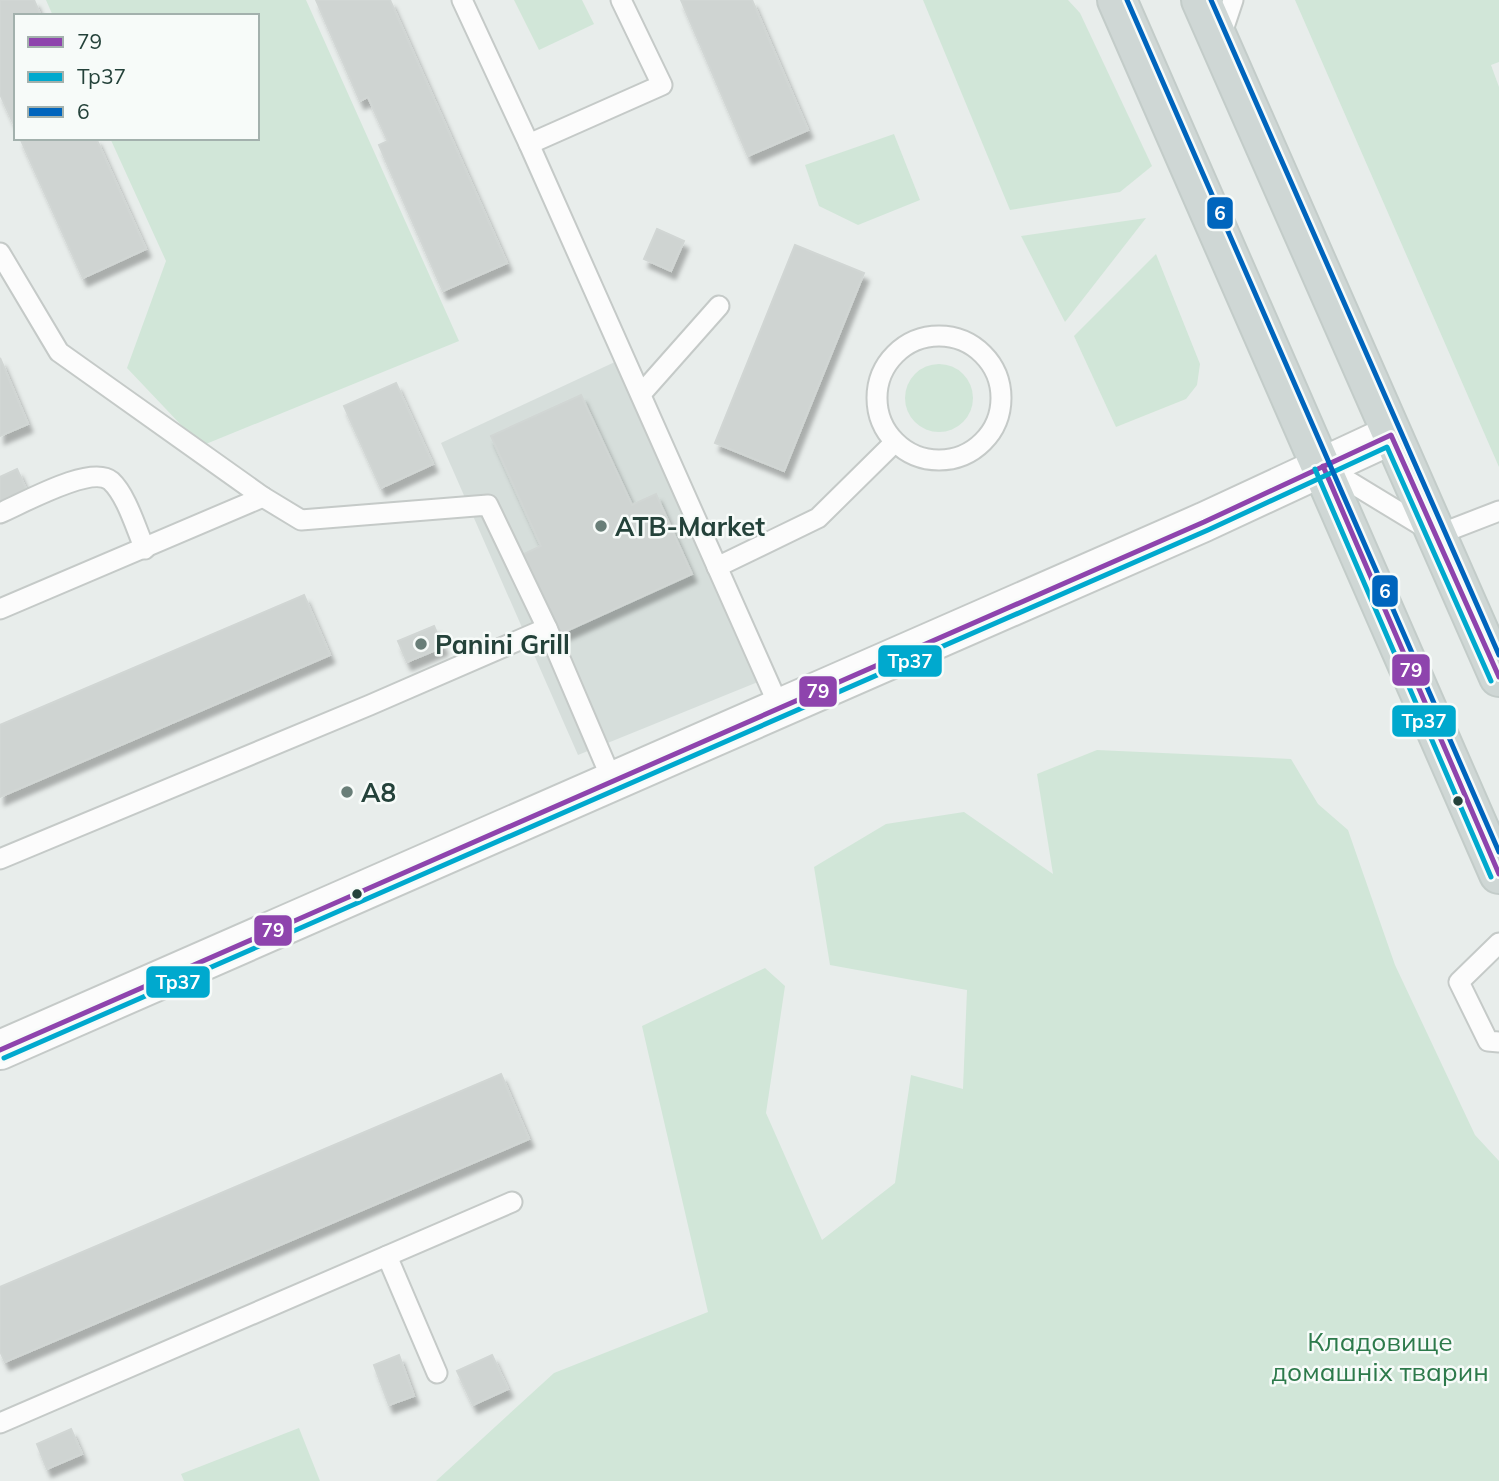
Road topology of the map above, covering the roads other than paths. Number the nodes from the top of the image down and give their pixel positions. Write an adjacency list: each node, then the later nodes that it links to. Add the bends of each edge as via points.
1 (461, 0): 7 (lane)
2 (621, 0): 7 (lane, via 662,85)
3 (1117, 0): 13 (main road)
4 (1201, 0): 6 (main road)
5 (1233, 0): 6 (lane)
6 (1219, 40): 11 (main road)
7 (530, 144): 10 (lane)
8 (0, 254): 14 (lane, via 59,352)
9 (719, 306): 10 (lane)
10 (640, 394): 19 (lane)
11 (1391, 435): 13 (street); 17 (main road)
12 (895, 442): 12 (lane, via 883,425 878,394 886,364 900,348 939,335 978,348 1001,383 1002,405 985,440 970,453 950,460 911,454); 19 (lane, via 818,518)
13 (1323, 466): 17 (lane); 23 (street); 26 (main road)
14 (263, 498): 18 (lane); 21 (lane, via 301,520 488,505)
15 (1499, 511): 17 (lane)
16 (0, 513): 18 (lane, via 96,475 109,479 117,489)
17 (1437, 535): 22 (main road)
18 (145, 549): 20 (lane)
19 (717, 566): 23 (lane)
20 (0, 609)
21 (547, 628): 24 (lane); 25 (lane)
22 (1499, 677)
23 (779, 706): 24 (street)
24 (612, 780): 29 (street)
25 (0, 859)
26 (1499, 874)
27 (1499, 943): 28 (lane, via 1459,982 1488,1041)
28 (1499, 1042)
29 (0, 1050)
30 (512, 1202): 31 (lane)
31 (387, 1256): 32 (lane); 33 (lane)
32 (437, 1373)
33 (0, 1423)

